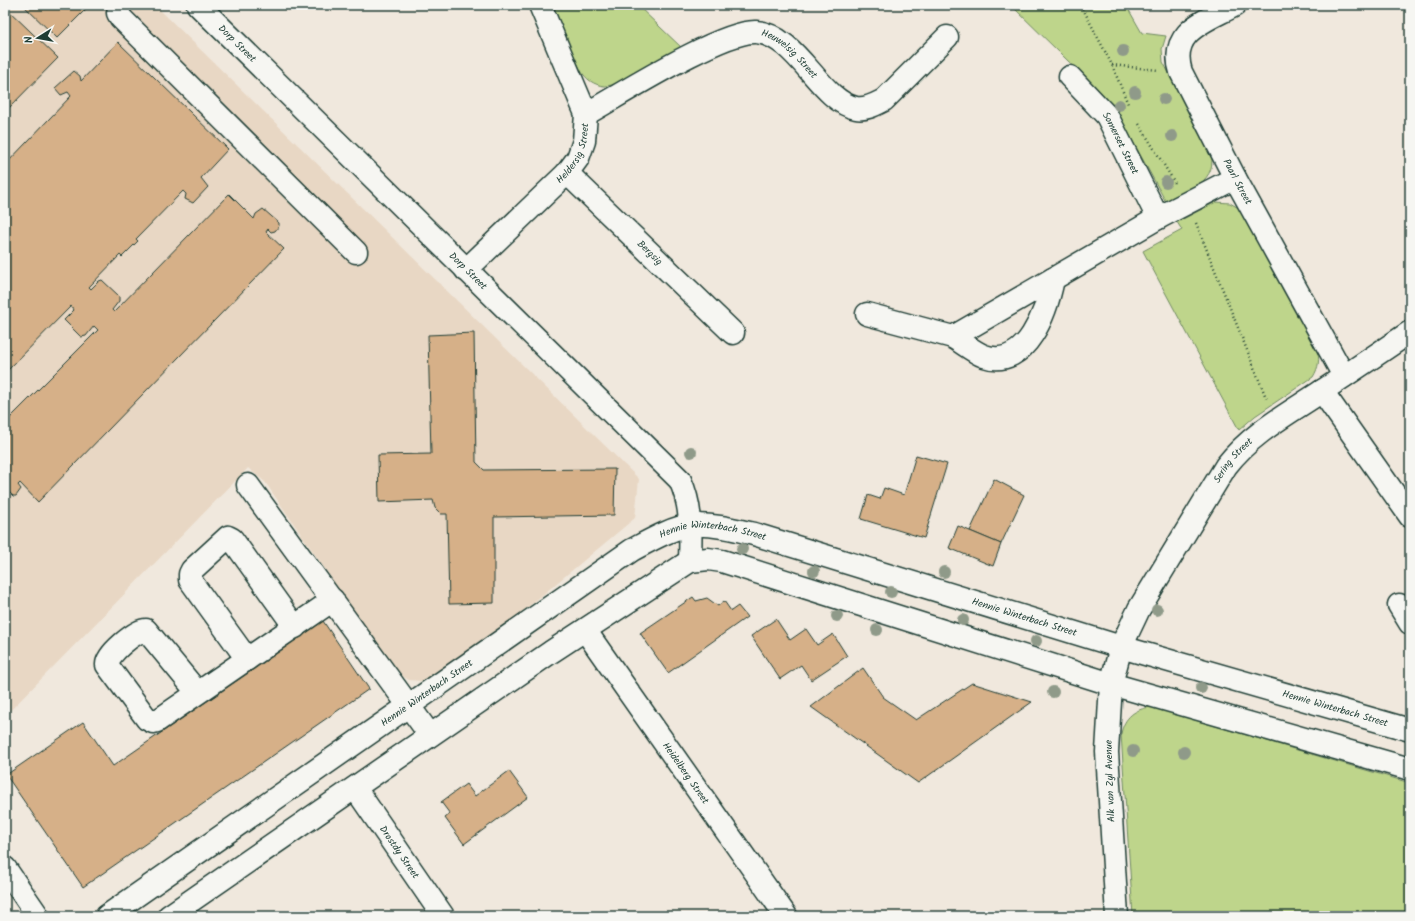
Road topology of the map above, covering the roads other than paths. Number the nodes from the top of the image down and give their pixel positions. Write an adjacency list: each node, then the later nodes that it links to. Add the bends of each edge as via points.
1 (120, 5): 11 (street, via 118,13 121,18)
2 (198, 5): 12 (street, Dorp Street)
3 (540, 5): 7 (street, Heldersig Street)
4 (1235, 5): 9 (street, Paarl Street, via 1188,32 1178,52 1181,72)
5 (947, 37): 7 (street, Heuwelsig Street, via 884,100 873,106 855,108 841,102 783,44 767,34 754,32 730,37 703,49)
6 (1070, 77): 10 (street, Somerset Street, via 1107,116)
7 (586, 114): 8 (street, Heldersig Street, via 584,141 578,158)
8 (567, 173): 12 (street, Heldersig Street); 16 (street, Bergsig)
9 (1235, 178): 10 (street); 18 (street, Paarl Street)
10 (1158, 218): 13 (street)
11 (356, 252)
12 (466, 270): 22 (street, Dorp Street, via 680,480 689,503)
13 (1052, 279): 17 (street); 17 (street, via 1049,299 1040,321 1027,342 1016,353 1004,357 985,356)
14 (868, 314): 17 (street)
15 (1410, 332): 18 (street, Sering Street)
16 (732, 333)
17 (953, 337)
18 (1344, 376): 19 (street, Sering Street)
19 (1322, 391): 21 (street); 29 (street, Sering Street, via 1247,442 1226,466 1156,579)
20 (248, 485): 24 (street)
21 (1410, 516)
22 (691, 525): 23 (street, Dorp Street); 29 (street, Hennie Winterbach Street, via 730,528 754,534); 33 (street, Hennie Winterbach Street, via 660,535 632,550)
23 (690, 561): 28 (street); 31 (street, via 722,561)
24 (333, 600): 27 (street); 33 (street)
25 (1399, 605): 26 (street)
26 (1410, 623)
27 (295, 627): 30 (street); 30 (street, via 232,539 228,538 192,570 190,580)
28 (586, 630): 35 (street); 43 (street, Heidelberg Street)
29 (1121, 647): 31 (street, Alk van Zyl Avenue); 34 (street, Hennie Winterbach Street)
30 (247, 659): 32 (street)
31 (1111, 684): 36 (street); 44 (street, Alk van Zyl Avenue, via 1107,752)
32 (197, 692)
33 (409, 705): 35 (street); 40 (street, Hennie Winterbach Street)
34 (1409, 729)
35 (430, 735): 37 (street)
36 (1410, 769)
37 (355, 788): 41 (street); 42 (street, Drostdy Street)
38 (5, 868): 39 (street)
39 (38, 916)
40 (107, 916)
41 (169, 916)
42 (444, 916)
43 (786, 916)
44 (1117, 916)

